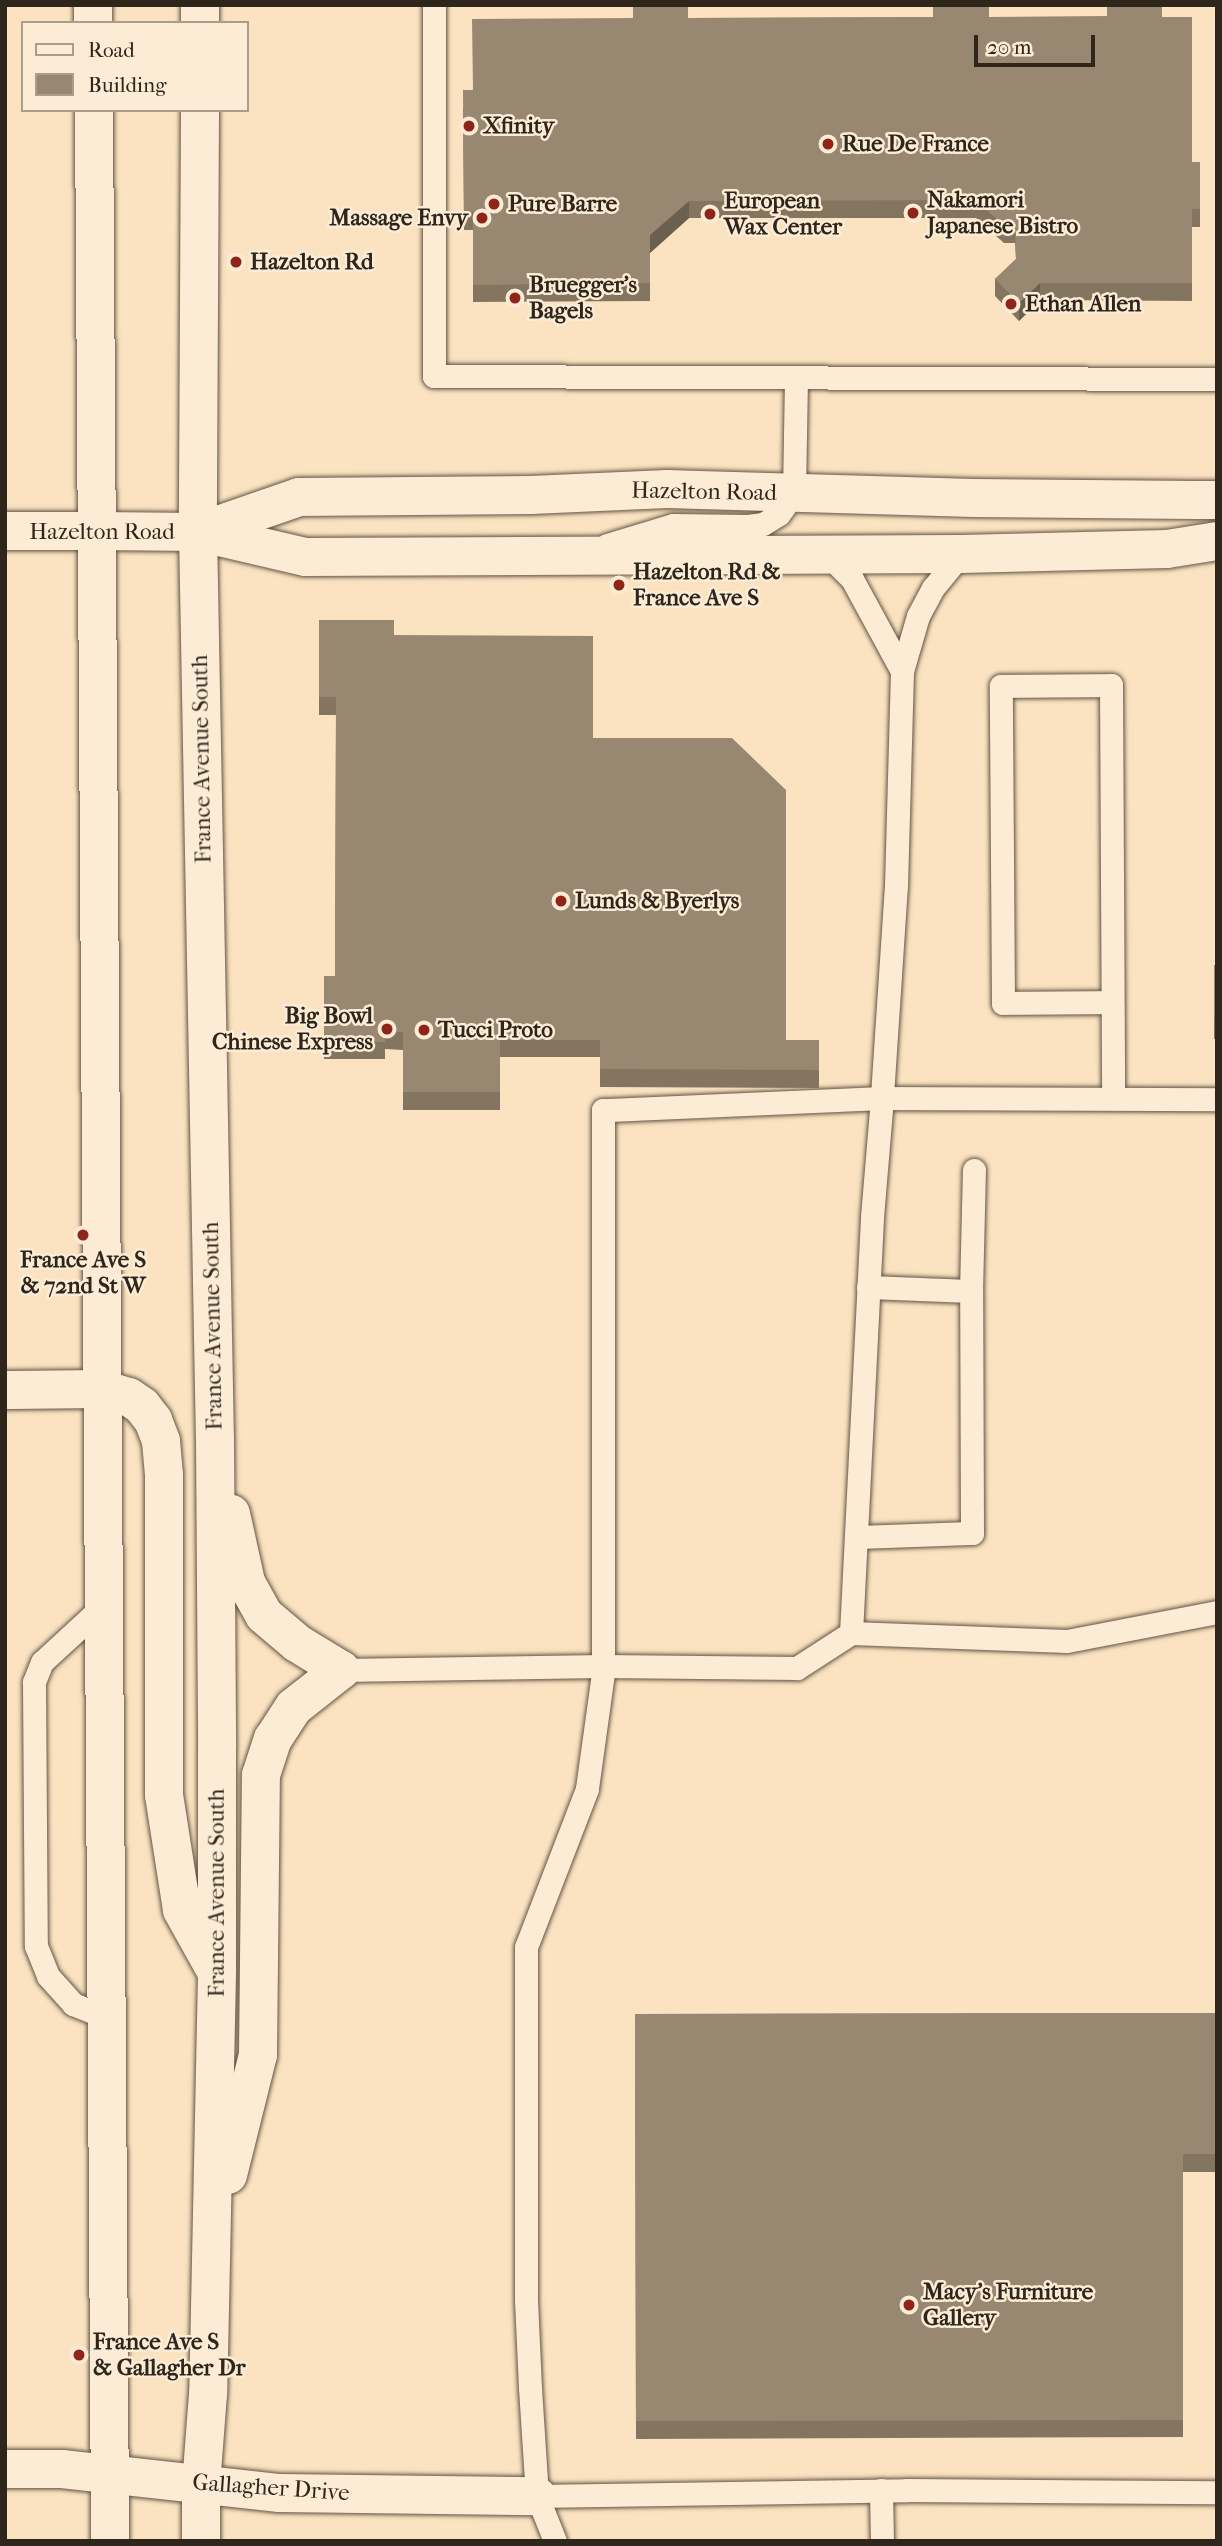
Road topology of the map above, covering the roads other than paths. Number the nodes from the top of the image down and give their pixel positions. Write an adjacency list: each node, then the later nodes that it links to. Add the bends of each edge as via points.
1 (434, 5): 4 (lane, via 434,376)
2 (94, 112): 9 (main road)
3 (200, 112): 10 (main road, France Avenue South)
4 (796, 378): 5 (lane); 6 (lane)
5 (1217, 379)
6 (794, 493): 7 (main road, Hazelton Road); 10 (main road, Hazelton Road, via 667,489 299,497); 14 (lane, via 779,513 763,524 673,525)
7 (1217, 500)
8 (5, 531): 9 (main road, Hazelton Road)
9 (98, 531): 10 (main road, Hazelton Road); 23 (main road)
10 (198, 532): 14 (main road, Hazelton Road, via 305,556); 25 (main road, France Avenue South)
11 (1217, 541): 12 (main road, Hazelton Road, via 1167,549)
12 (961, 554): 13 (main road, Hazelton Road); 15 (lane, via 933,588 918,616)
13 (828, 555): 14 (main road, Hazelton Road); 15 (lane, via 852,579)
14 (564, 558)
15 (902, 671): 17 (lane, via 896,885)
16 (1112, 1002): 16 (lane, via 1111,685 1001,686 1003,1003); 18 (lane)
17 (882, 1098): 18 (lane); 21 (lane); 30 (lane, via 603,1110)
18 (1112, 1098): 19 (lane)
19 (1217, 1099)
20 (974, 1170): 22 (lane)
21 (868, 1287): 22 (lane); 26 (lane)
22 (971, 1291): 26 (lane, via 972,1532)
23 (102, 1389): 24 (main road); 27 (main road); 32 (main road, via 142,1406 161,1441 164,1795 182,1910)
24 (5, 1390)
25 (215, 1440): 31 (main road, via 246,1582 264,1615 297,1643); 32 (main road, France Avenue South)
26 (856, 1537): 29 (lane)
27 (104, 1605): 33 (main road); 33 (lane, via 42,1662 34,1682 36,1946 48,1976 73,2004)
28 (1217, 1612): 29 (lane, via 1067,1642)
29 (850, 1633): 30 (lane, via 797,1668)
30 (603, 1666): 31 (lane); 40 (lane, via 587,1789 526,1947 526,2300)
31 (341, 1670): 34 (main road, via 294,1707 273,1739 261,1775 258,2055)
32 (217, 1973): 34 (main road, France Avenue South)
33 (106, 2017): 36 (main road)
34 (211, 2242): 37 (main road, France Avenue South)
35 (5, 2469): 36 (main road, Gallagher Drive)
36 (111, 2474): 37 (main road, Gallagher Drive); 41 (main road)
37 (201, 2485): 40 (main road, Gallagher Drive, via 280,2493); 42 (main road, France Avenue South)
38 (881, 2490): 39 (lane); 40 (lane); 44 (lane)
39 (1217, 2492)
40 (537, 2496): 43 (lane)
41 (110, 2541)
42 (201, 2541)
43 (555, 2541)
44 (882, 2541)

